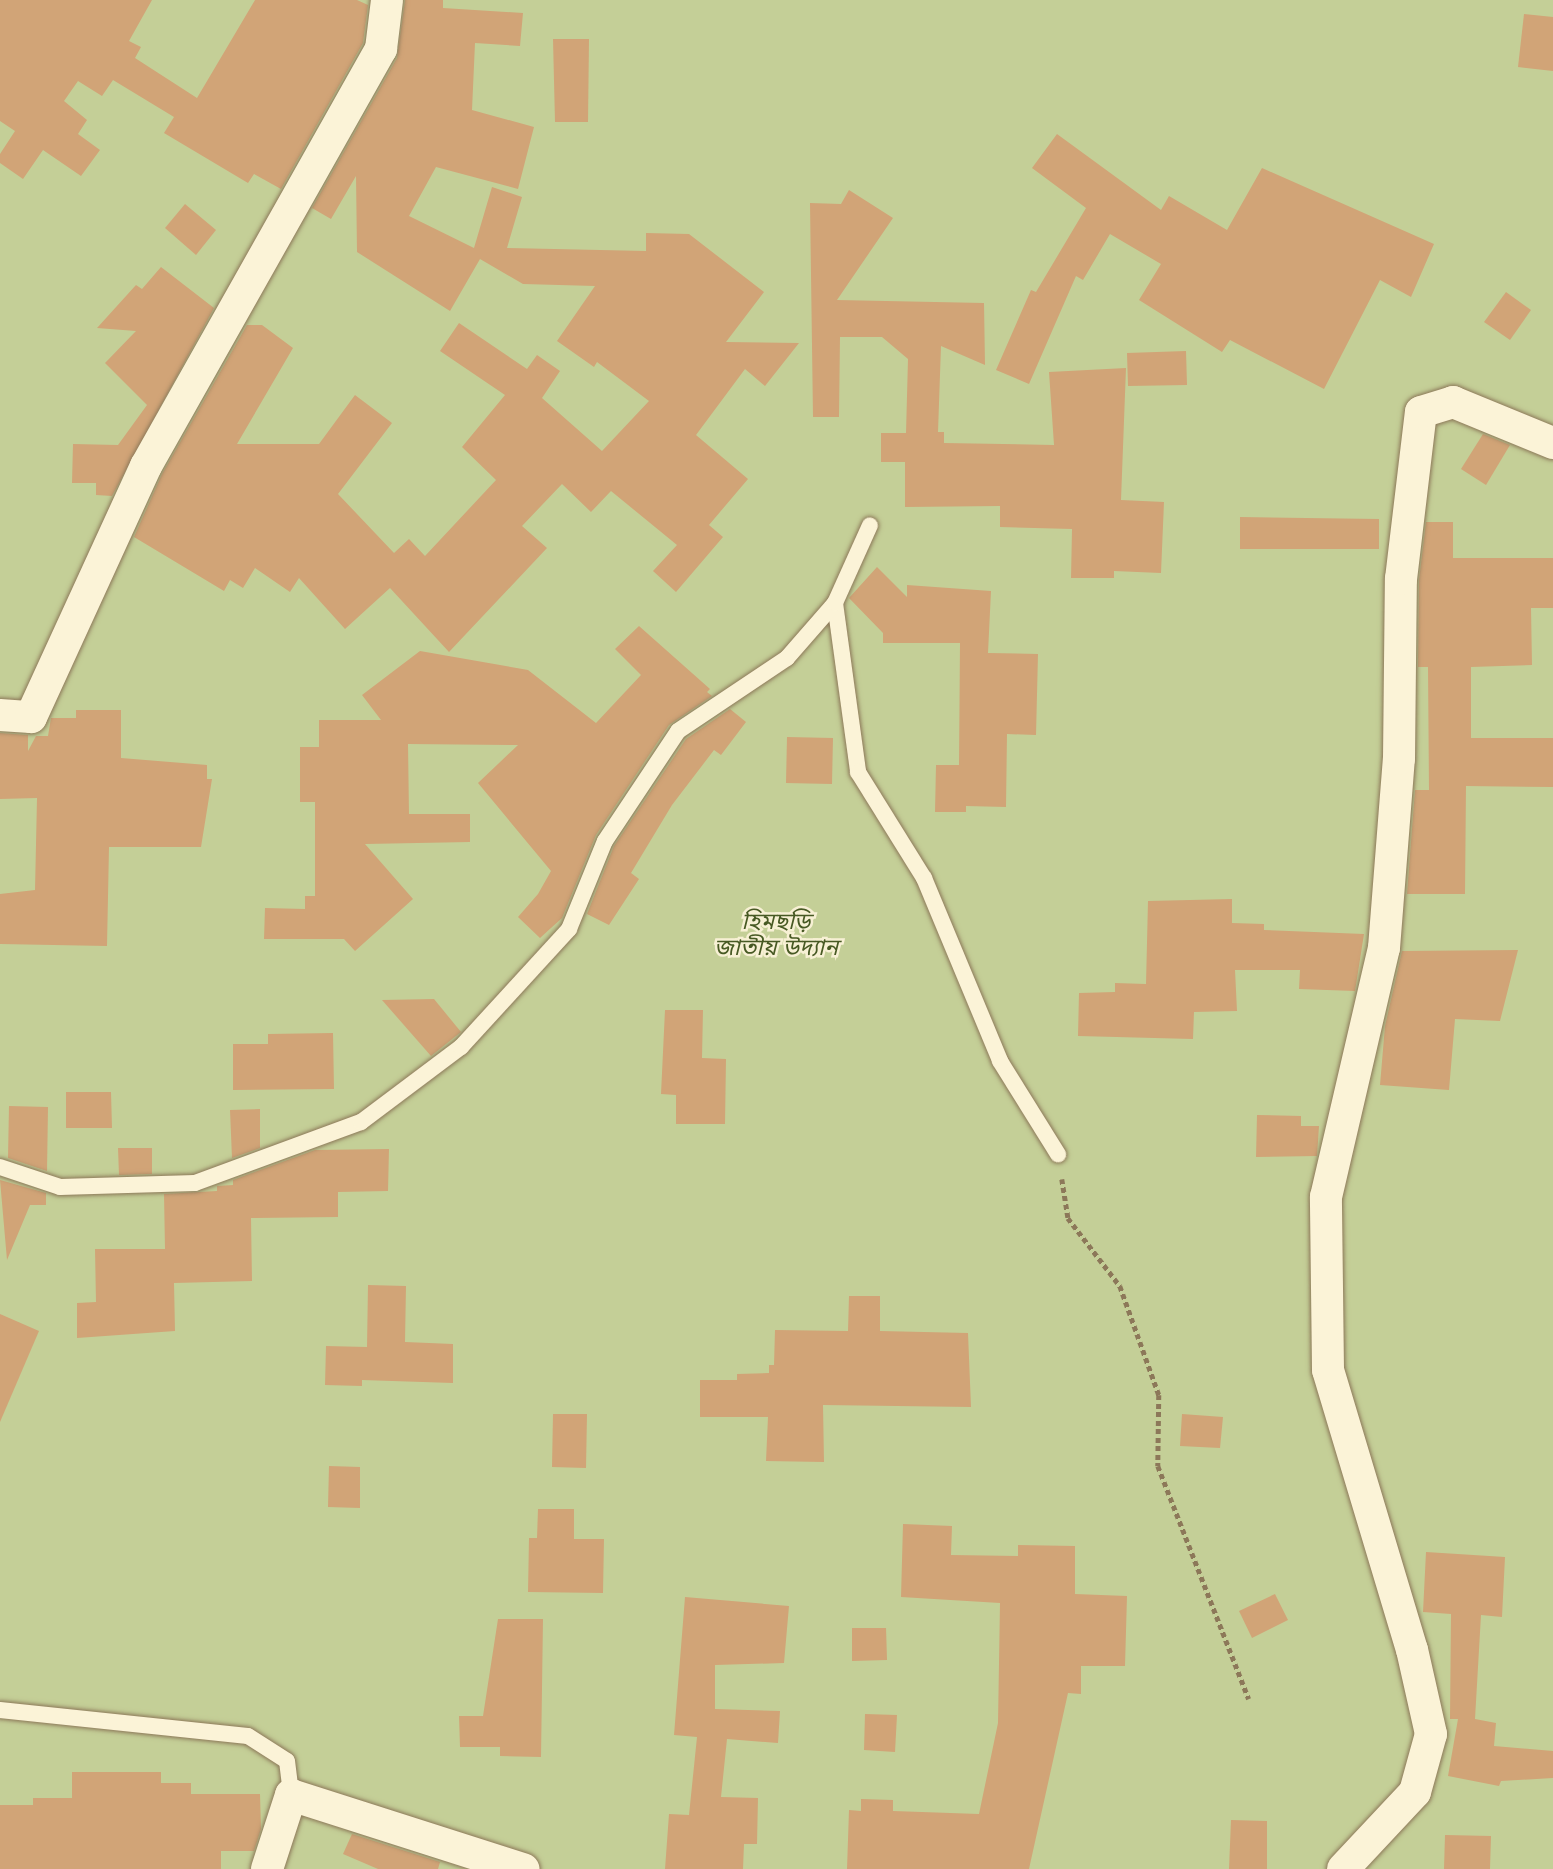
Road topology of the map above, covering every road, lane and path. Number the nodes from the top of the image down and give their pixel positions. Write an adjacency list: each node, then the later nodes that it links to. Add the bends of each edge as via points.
1 (387, 0): 5 (street, via 381,49 146,466 32,717)
2 (1553, 443): 13 (street, via 1452,402 1421,412 1401,579 1399,759 1384,948 1326,1197 1328,1370 1412,1650 1430,1734 1415,1792)
3 (870, 525): 4 (lane)
4 (835, 603): 6 (lane, via 858,772 924,878 1000,1061); 7 (lane, via 787,658 678,731 605,841 569,929 461,1047 361,1122 195,1183 60,1187)
5 (0, 715)
6 (1058, 1154): 8 (path, via 1068,1218 1120,1286 1155,1382 1159,1395 1158,1466)
7 (0, 1167)
8 (1249, 1699)
9 (0, 1710): 10 (lane, via 248,1736 287,1761)
10 (291, 1795): 11 (street); 12 (street)
11 (267, 1869)
12 (523, 1869)
13 (1343, 1869)

